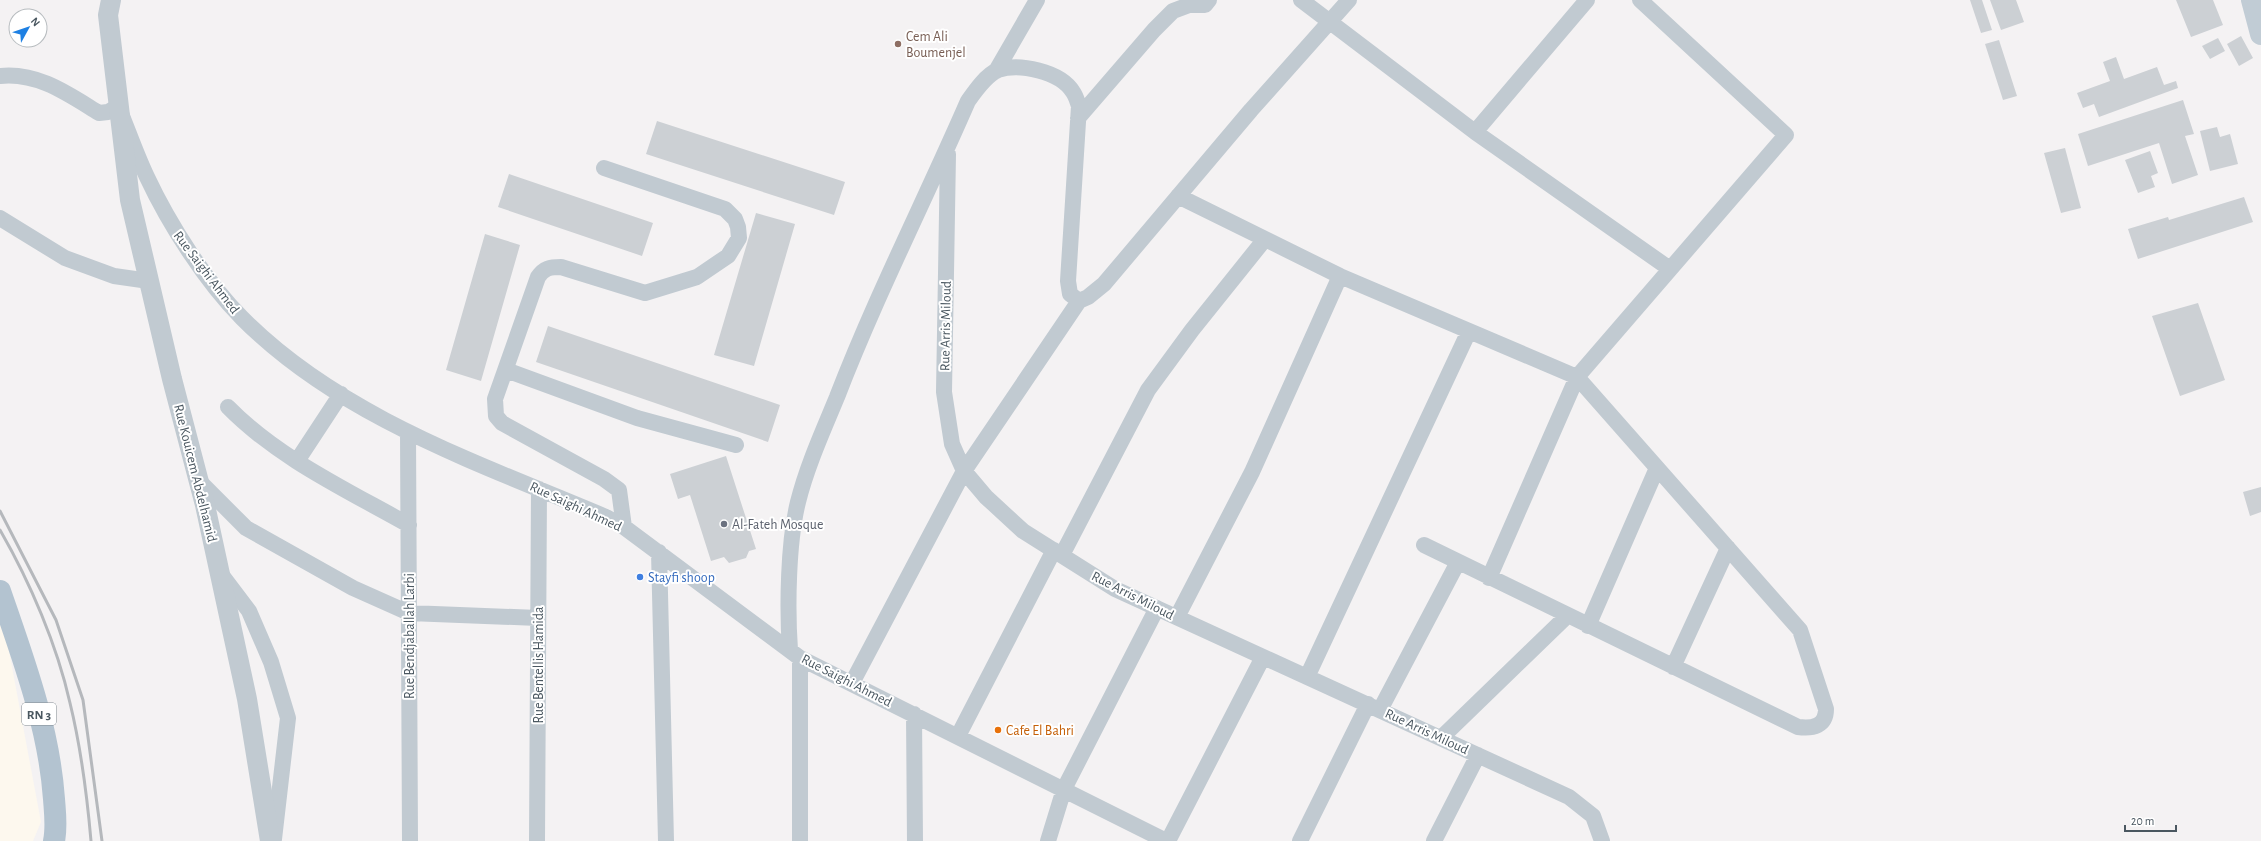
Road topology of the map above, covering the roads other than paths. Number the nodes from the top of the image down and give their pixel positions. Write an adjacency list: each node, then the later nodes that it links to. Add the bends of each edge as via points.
1 (111, 0): 13 (street, Rue Kouicem Abdelhamid, via 108,15)
2 (1037, 0): 11 (street)
3 (1209, 0): 14 (street, via 1204,5 1189,5 1173,11)
4 (1301, 0): 9 (street)
5 (1349, 0): 9 (street)
6 (1587, 0): 15 (street)
7 (1640, 0): 21 (street, via 1786,135)
8 (2252, 0): 10 (main road)
9 (1330, 22): 15 (street); 18 (street)
10 (2261, 34)
11 (996, 71): 14 (street, via 1028,67 1059,79 1073,91 1079,106); 16 (street, via 978,87 968,101)
12 (0, 76): 13 (street, via 31,77 51,85 99,114)
13 (118, 106): 23 (street, Rue Kouicem Abdelhamid, via 130,200); 28 (street, Rue Saighi Ahmed, via 147,177 170,221 214,284 241,317 280,353)
14 (1078, 118): 24 (street, via 1068,281 1070,294)
15 (1475, 132): 21 (street)
16 (948, 148): 34 (street, Rue Arris Miloud, via 944,392 952,444); 53 (street, via 854,352 817,444 798,502 792,544 788,628)
17 (604, 168): 26 (street, via 725,209 735,219 738,238 728,256 697,277 645,293 560,267 543,270 538,277)
18 (1178, 196): 20 (street); 24 (street, via 1104,284)
19 (0, 218): 23 (street, via 65,258 114,276)
20 (1265, 239): 22 (street); 42 (street, via 1148,390)
21 (1670, 269): 27 (street)
22 (1340, 276): 25 (street); 51 (street, via 1252,472)
23 (149, 281): 35 (street, Rue Kouicem Abdelhamid)
24 (1079, 301): 34 (street)
25 (1469, 331): 27 (street); 56 (street)
26 (506, 370): 31 (street, via 637,418); 38 (street, via 495,399 496,416 502,423 604,479 619,490)
27 (1577, 377): 33 (street); 45 (street)
28 (341, 394): 30 (street, Rue Saighi Ahmed); 32 (street)
29 (228, 407): 32 (street, via 249,429)
30 (408, 432): 36 (street, Rue Saighi Ahmed); 37 (street, Rue Bendjaballah Larbi)
31 (736, 445)
32 (297, 462): 37 (street)
33 (1657, 468): 40 (street); 52 (street)
34 (964, 471): 42 (street, Rue Arris Miloud, via 986,497 1023,531); 57 (street)
35 (199, 481): 44 (street, Rue Kouicem Abdelhamid); 48 (street, via 246,528 353,588)
36 (539, 489): 38 (street, Rue Saighi Ahmed); 50 (street, Rue Bentellis Hamida)
37 (409, 525): 48 (street, Rue Bendjaballah Larbi)
38 (624, 527): 41 (street, Rue Saighi Ahmed)
39 (1424, 545): 43 (street)
40 (1728, 548): 55 (street); 55 (street, via 1800,630 1826,709 1826,717 1822,724 1815,727 1798,727)
41 (659, 552): 53 (street, Rue Saighi Ahmed); 69 (street)
42 (1058, 553): 47 (street, Rue Arris Miloud, via 1115,589); 60 (street)
43 (1458, 562): 45 (street); 58 (street)
44 (220, 573): 65 (street, Rue Kouicem Abdelhamid, via 247,699); 66 (street, via 249,611 271,662 288,718)
45 (1489, 578): 49 (street)
46 (0, 590): 64 (main road, RN 3, via 40,715 52,777 56,829)
47 (1157, 608): 51 (street, Rue Arris Miloud); 63 (street)
48 (409, 613): 50 (street); 67 (street, Rue Bendjaballah Larbi)
49 (1567, 616): 52 (street); 61 (street)
50 (538, 618): 68 (street, Rue Bentellis Hamida)
51 (1177, 618): 54 (street, Rue Arris Miloud)
52 (1588, 626): 55 (street)
53 (795, 654): 57 (street, Rue Saighi Ahmed); 70 (street)
54 (1263, 656): 56 (street, Rue Arris Miloud); 73 (street)
55 (1673, 667)
56 (1308, 677): 58 (street, Rue Arris Miloud)
57 (852, 683): 59 (street, Rue Saighi Ahmed)
58 (1374, 707): 61 (street, Rue Arris Miloud); 74 (street)
59 (914, 714): 60 (street, Rue Saighi Ahmed); 71 (street)
60 (958, 736): 63 (street, Rue Saighi Ahmed)
61 (1441, 738): 62 (street, Rue Arris Miloud)
62 (1478, 755): 75 (street); 76 (street, Rue Arris Miloud, via 1569,796 1593,816)
63 (1064, 789): 72 (street); 73 (street, Rue Saighi Ahmed)
64 (54, 841)
65 (270, 841)
66 (274, 841)
67 (410, 841)
68 (537, 841)
69 (666, 841)
70 (800, 841)
71 (915, 841)
72 (1048, 841)
73 (1167, 841)
74 (1300, 841)
75 (1434, 841)
76 (1602, 841)

